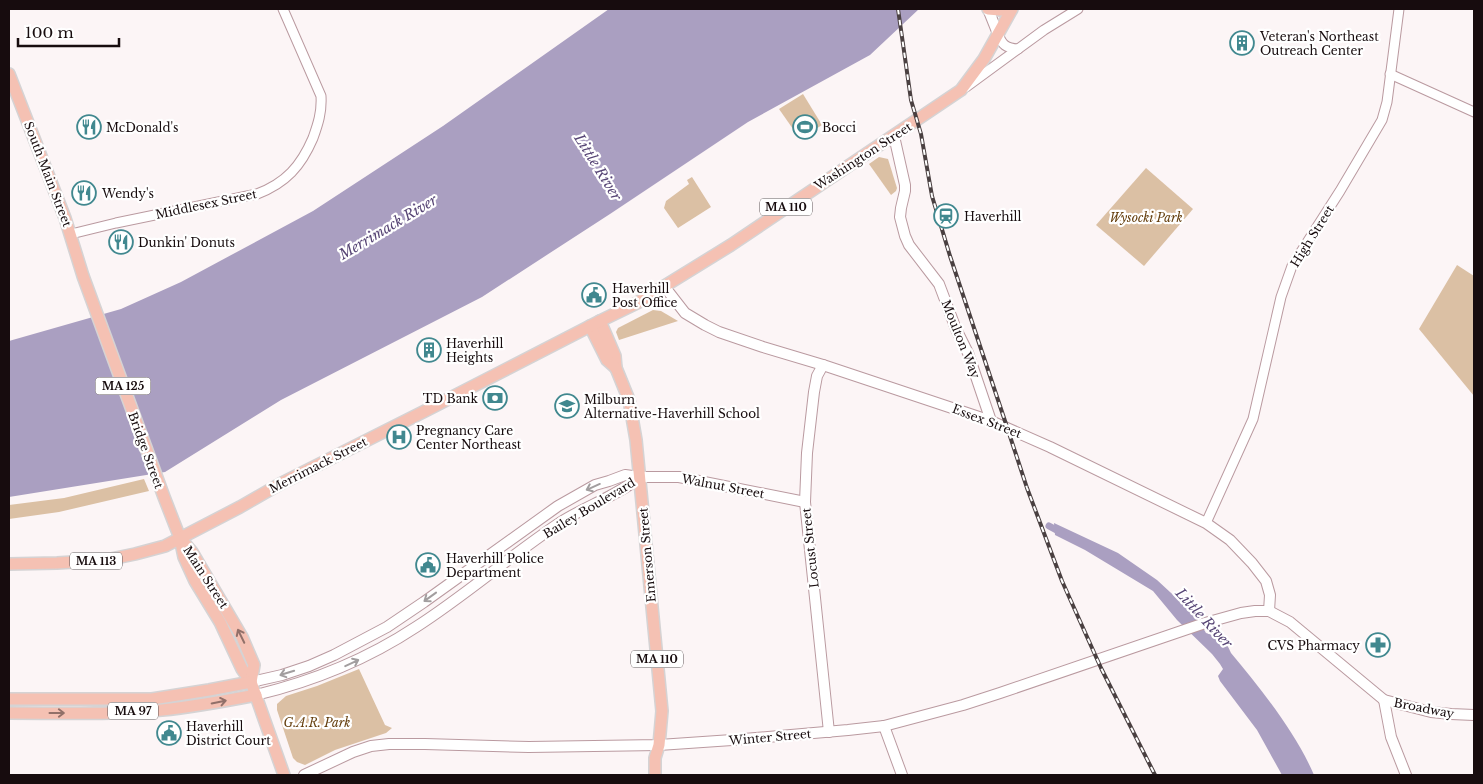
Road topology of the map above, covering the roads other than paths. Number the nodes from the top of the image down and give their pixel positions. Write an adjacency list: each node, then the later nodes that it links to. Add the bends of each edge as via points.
1 (283, 9): 14 (street, Middlesex Street, via 321,96 318,123 302,160 287,177 257,194)
2 (988, 9): 3 (main road); 7 (main road)
3 (1006, 9)
4 (1012, 9): 7 (main road, MA 110)
5 (1078, 9): 8 (street, Washington Street)
6 (1399, 9): 10 (street, High Street)
7 (998, 34): 8 (street, via 1008,48); 11 (main road, Washington Street / MA 110)
8 (1018, 49): 11 (street, Washington Street)
9 (9, 74): 14 (main road, South Main Street / MA 125)
10 (1390, 74): 12 (street); 22 (street, High Street, via 1382,120 1292,266 1281,297 1253,419)
11 (961, 90): 13 (main road, Washington Street / MA 110)
12 (1474, 112)
13 (894, 136): 16 (main road, Washington Street / MA 110); 19 (main road, Moulton Way, via 905,191 901,208 902,227 909,244 936,279 968,353)
14 (71, 234): 15 (main road, South Main Street / MA 125)
15 (83, 276): 23 (main road, Bridge Street / MA 125)
16 (664, 286): 17 (main road, MA 110); 18 (main road, Essex Street, via 685,313 705,326)
17 (595, 323): 20 (main road, Emerson Street / MA 110, via 607,360 616,368 631,409); 23 (main road, Merrimack Street / MA 113)
18 (823, 365): 19 (main road, Essex Street); 21 (main road, Locust Street, via 814,392)
19 (991, 421): 22 (main road, Essex Street)
20 (640, 477): 21 (main road, Walnut Street, via 686,478); 26 (main road, Bailey Boulevard, one-way to 26, via 625,475 595,485 558,506 404,616 334,656 282,675); 27 (main road, Bailey Boulevard, one-way to 20, via 288,688 380,649 422,623 561,522 628,487); 34 (main road, Emerson Street / MA 110, via 662,711)
21 (805, 502): 33 (main road, Locust Street)
22 (1206, 523): 25 (main road, Essex Street, via 1230,540 1266,581 1270,595)
23 (180, 538): 24 (main road, MA 113, via 165,546 121,557); 26 (main road, Main Street / MA 125, via 195,581)
24 (9, 564)
25 (1269, 611): 29 (main road, Broadway, via 1290,622); 32 (main road, Winter Street, via 1241,613 1204,623 986,698)
26 (251, 682): 27 (main road, Main Street); 28 (main road, MA 97, via 152,698)
27 (256, 695): 30 (main road, MA 97, one-way to 27, via 162,710); 35 (main road, Main Street)
28 (9, 699)
29 (1384, 700): 31 (main road, Broadway, via 1428,711); 39 (main road, via 1390,737)
30 (9, 713)
31 (1474, 715)
32 (884, 726): 33 (main road, Winter Street); 38 (main road)
33 (828, 732): 34 (main road, Winter Street)
34 (659, 745): 36 (main road, Winter Street, via 389,744 353,752); 37 (main road, MA 110)
35 (284, 775)
36 (304, 775)
37 (655, 775)
38 (902, 775)
39 (1406, 775)

